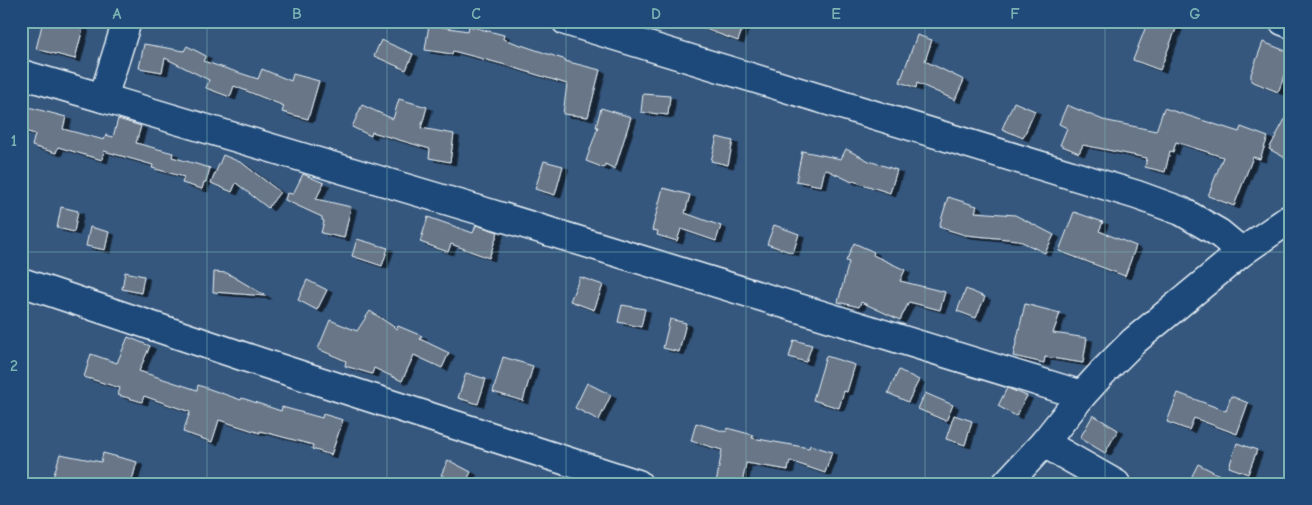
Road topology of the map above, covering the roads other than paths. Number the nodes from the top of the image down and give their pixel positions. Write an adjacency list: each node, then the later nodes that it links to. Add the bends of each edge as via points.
1 (127, 21): 6 (street)
2 (566, 21): 8 (street, via 1137,195 1181,211 1219,233)
3 (1284, 21): 4 (street)
4 (1291, 24)
5 (21, 74): 6 (street)
6 (103, 98): 10 (street)
7 (1291, 218): 8 (street)
8 (1242, 252): 10 (street, via 1134,342)
9 (21, 282): 12 (street)
10 (1082, 395): 11 (street)
11 (1044, 443): 13 (street); 14 (street)
12 (638, 484)
13 (1006, 484)
14 (1116, 484)

